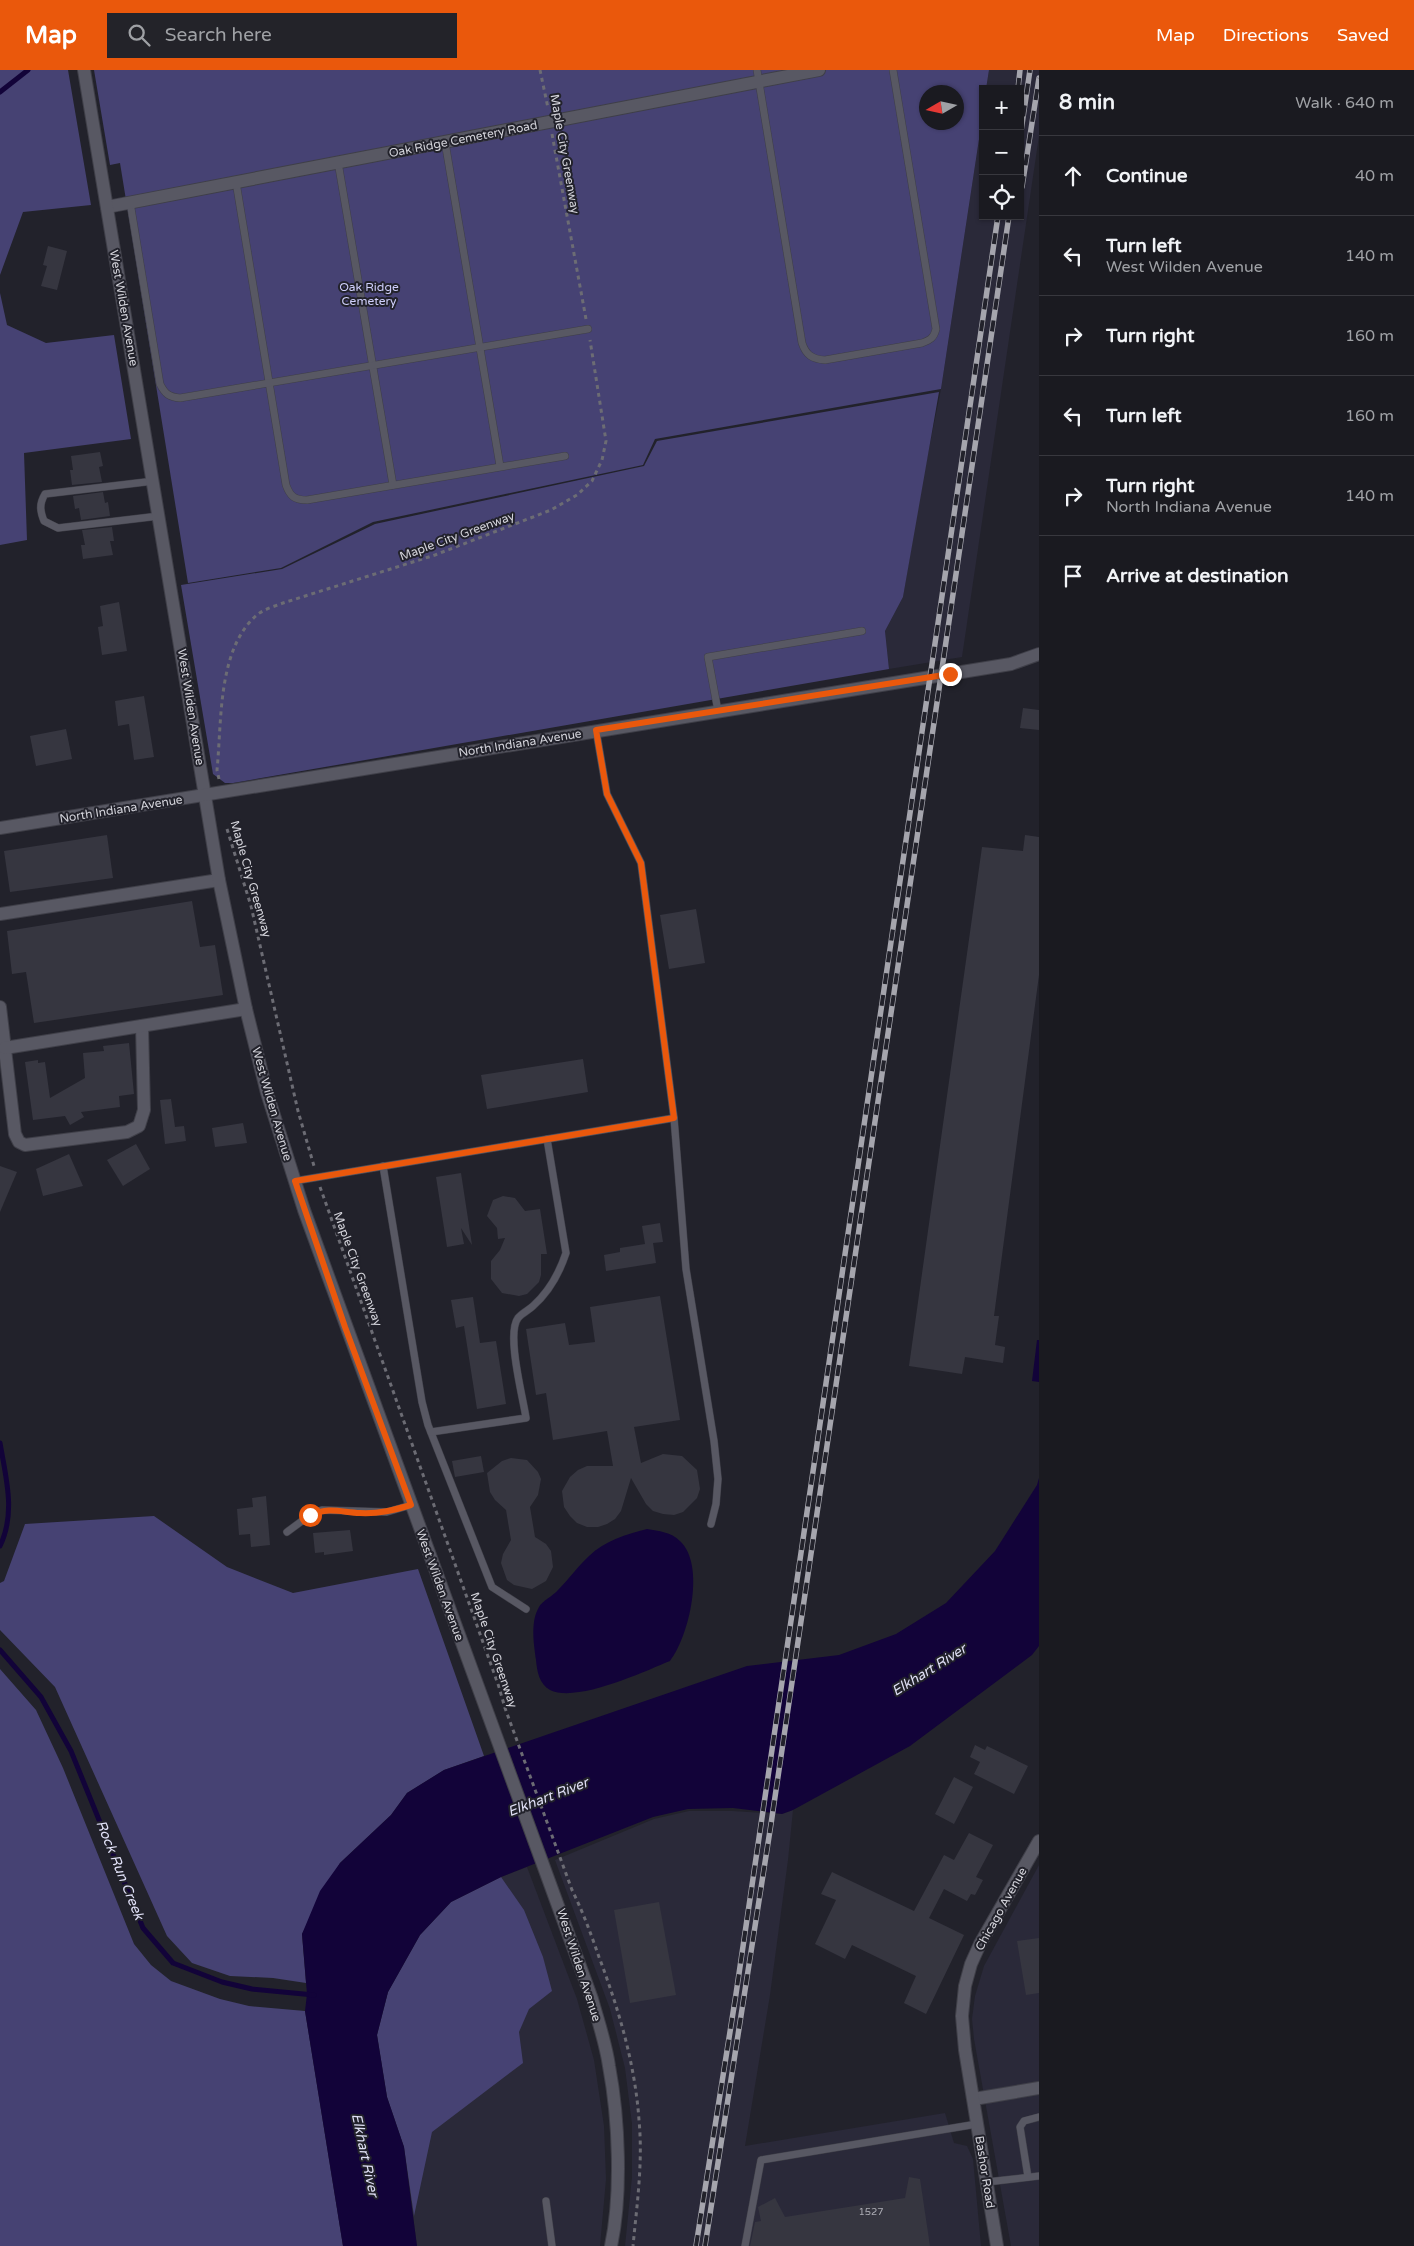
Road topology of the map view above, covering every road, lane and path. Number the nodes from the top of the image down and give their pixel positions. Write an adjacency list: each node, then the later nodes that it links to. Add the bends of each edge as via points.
1 (84, 70): 11 (street, West Wilden Avenue)
2 (540, 70): 6 (path, Maple City Greenway)
3 (819, 70): 5 (street, Oak Ridge Cemetery Road)
4 (893, 70): 5 (lane, via 935,335 922,343 825,360 814,359 805,352 802,343)
5 (758, 76): 6 (street, Oak Ridge Cemetery Road)
6 (550, 122): 7 (street, Oak Ridge Cemetery Road); 12 (path, Maple City Greenway)
7 (445, 142): 8 (street, Oak Ridge Cemetery Road); 13 (lane)
8 (338, 162): 9 (street, Oak Ridge Cemetery Road); 14 (lane)
9 (236, 182): 10 (street, Oak Ridge Cemetery Road); 15 (lane)
10 (130, 202): 11 (street, Oak Ridge Cemetery Road); 15 (lane, via 160,384 164,392 180,398)
11 (107, 207): 18 (street, West Wilden Avenue)
12 (588, 329): 13 (lane); 25 (path, Maple City Greenway, via 606,441 602,460 592,481 577,495 552,510 435,555 283,603 259,614 242,633 229,658 225,676 217,770)
13 (480, 347): 14 (lane); 17 (lane)
14 (371, 365): 15 (lane); 19 (lane)
15 (269, 383): 19 (lane, via 290,495 306,500)
16 (565, 456): 17 (lane)
17 (500, 466): 19 (lane)
18 (154, 481): 20 (street, West Wilden Avenue); 20 (lane, via 45,494 40,511 44,521 58,528)
19 (393, 485)
20 (159, 516): 26 (street, West Wilden Avenue)
21 (862, 631): 23 (lane, via 708,656)
22 (1039, 654): 23 (street, North Indiana Avenue, via 1011,664)
23 (718, 711): 24 (street, North Indiana Avenue)
24 (596, 730): 25 (street, North Indiana Avenue); 35 (lane, via 607,794 641,863)
25 (220, 792): 26 (street, North Indiana Avenue)
26 (205, 794): 27 (street, North Indiana Avenue); 29 (street, West Wilden Avenue)
27 (0, 828)
28 (226, 828): 38 (path, Maple City Greenway, via 251,906 298,1111)
29 (219, 880): 30 (street); 32 (street, West Wilden Avenue)
30 (0, 914)
31 (0, 1007): 34 (street)
32 (246, 1009): 33 (street); 39 (street, West Wilden Avenue, via 267,1093)
33 (142, 1026): 34 (street); 34 (street, via 144,1110 139,1126 127,1132 34,1146 19,1142 13,1125)
34 (5, 1048)
35 (674, 1118): 36 (lane); 42 (lane, via 686,1269 718,1479)
36 (547, 1139): 37 (lane); 40 (lane, via 566,1254 560,1272 548,1290 518,1318 513,1332 526,1418)
37 (383, 1166): 38 (lane); 40 (lane, via 422,1402)
38 (318, 1177): 39 (lane); 46 (path, Maple City Greenway)
39 (295, 1181): 41 (street, West Wilden Avenue)
40 (431, 1432): 44 (lane, via 492,1587)
41 (411, 1505): 43 (lane, via 387,1512 322,1510); 56 (street, West Wilden Avenue, via 592,1999 609,2065 617,2125 618,2177)
42 (711, 1524)
43 (287, 1532)
44 (526, 1609)
45 (1039, 1841): 48 (street, Chicago Avenue, via 980,1944 965,1986 962,2016)
46 (572, 1890)
47 (1039, 2088): 48 (street)
48 (974, 2099): 50 (street, Bashor Road)
49 (1039, 2116): 52 (lane, via 1024,2121 1020,2126)
50 (977, 2124): 53 (street, Bashor Road); 57 (lane, via 760,2160)
51 (1039, 2176): 52 (lane)
52 (1028, 2177): 53 (lane)
53 (987, 2182): 58 (street, Bashor Road)
54 (546, 2201): 55 (lane)
55 (552, 2246)
56 (611, 2246)
57 (745, 2246)
58 (997, 2246)

